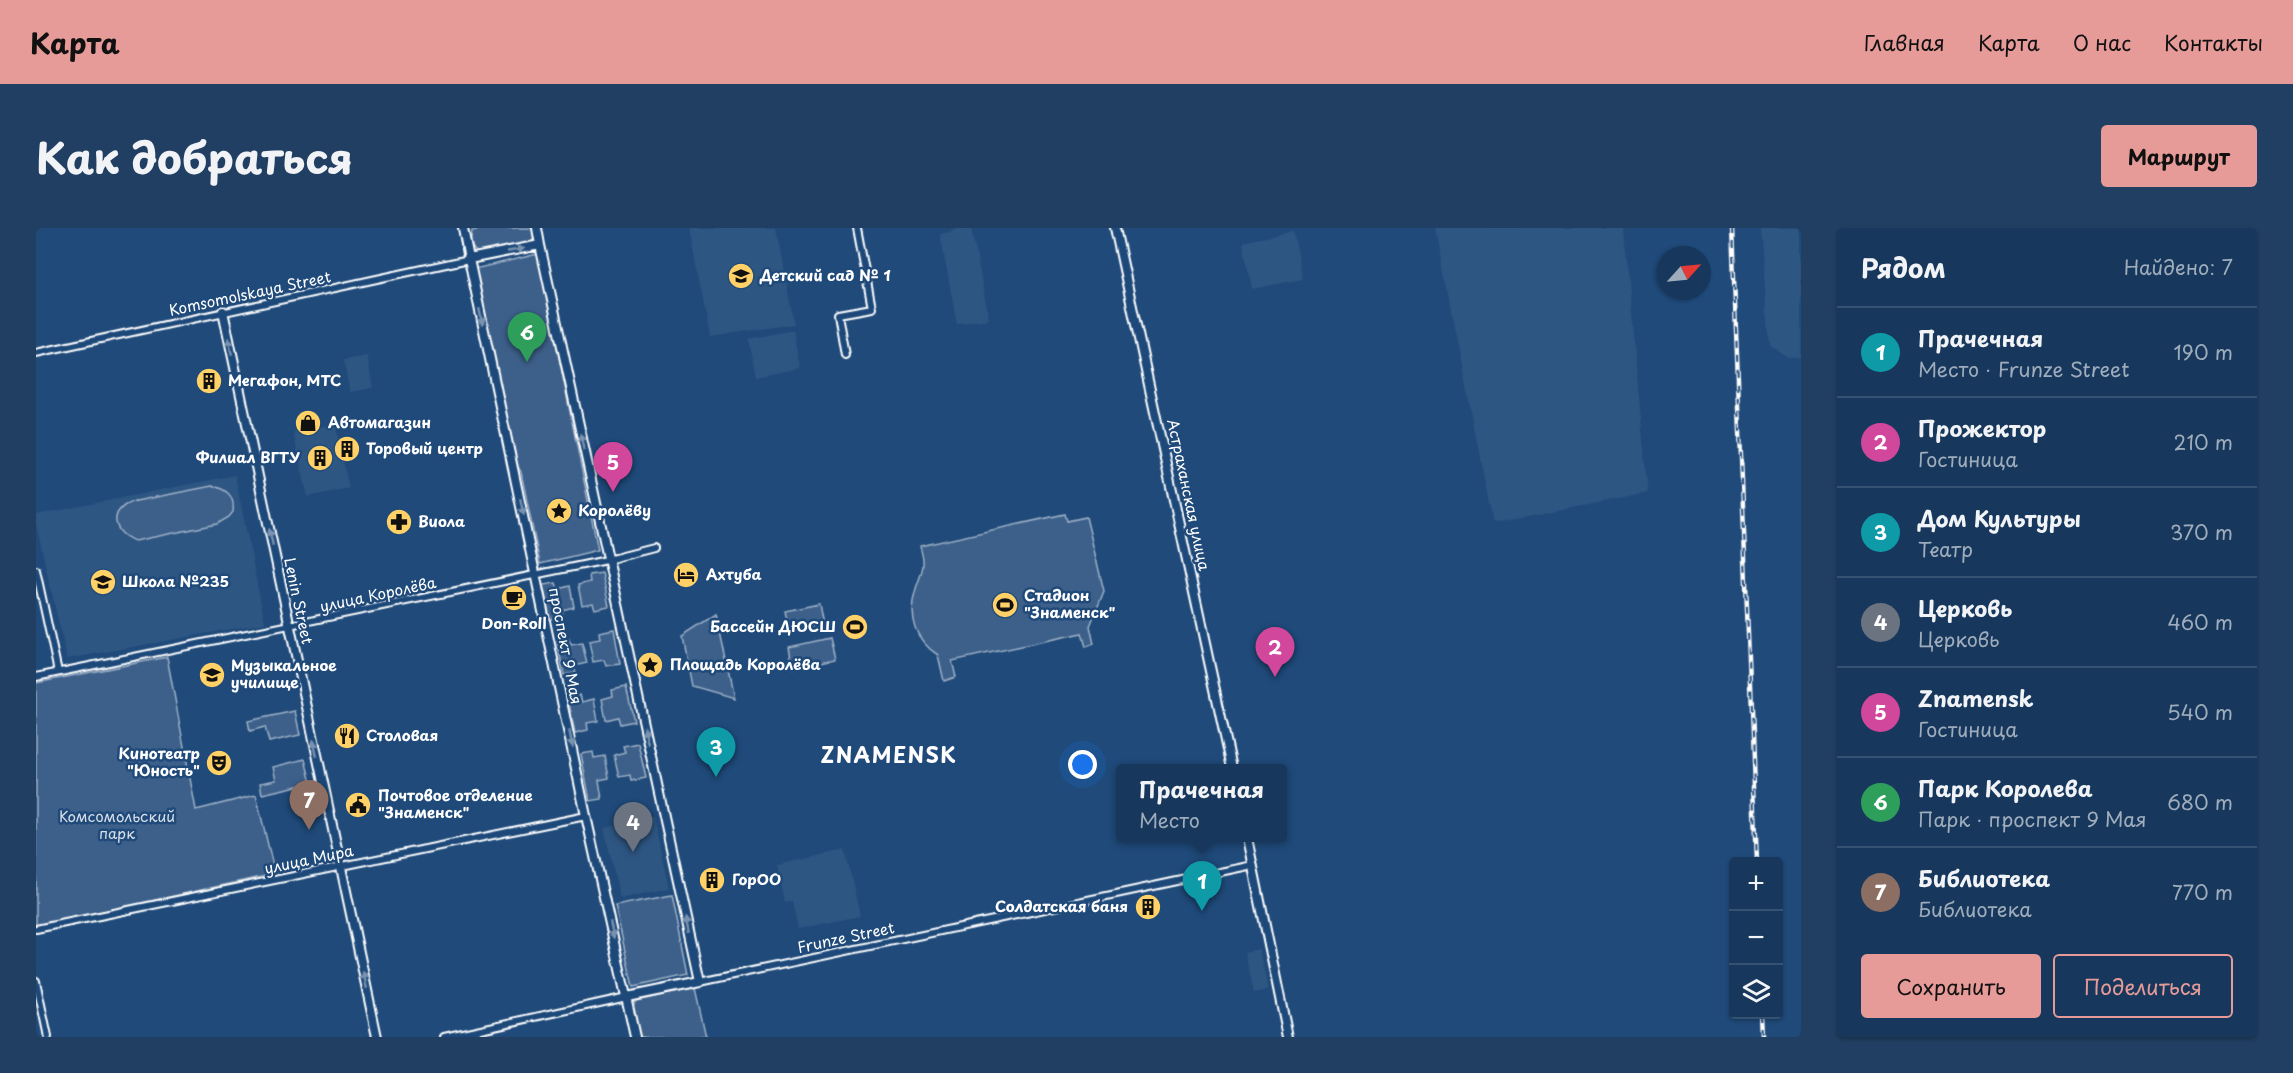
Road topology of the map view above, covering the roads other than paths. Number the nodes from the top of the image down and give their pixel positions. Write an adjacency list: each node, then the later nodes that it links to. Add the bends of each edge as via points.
1 (463, 228): 6 (street, проспект 9 Мая)
2 (537, 228): 5 (street)
3 (857, 228): 9 (street, via 872,308 838,314)
4 (1115, 228): 17 (street, Астраханская улица)
5 (540, 245): 6 (street, one-way to 5); 11 (street, one-way to 5)
6 (469, 260): 7 (street, Komsomolskaya Street); 13 (street, проспект 9 Мая, one-way to 13)
7 (223, 311): 8 (street, Komsomolskaya Street); 14 (street, Lenin Street, one-way to 7)
8 (36, 354)
9 (845, 355)
10 (654, 548): 11 (street, улица Королёва)
11 (607, 560): 13 (street, улица Королёва); 24 (street, one-way to 11)
12 (36, 570): 15 (street)
13 (537, 575): 14 (street, улица Королёва); 18 (street, проспект 9 Мая, one-way to 18)
14 (290, 626): 15 (street, улица Королёва); 21 (street, Lenin Street, one-way to 14)
15 (58, 672): 16 (street, улица Королёва)
16 (36, 677)
17 (1231, 764)
18 (586, 816): 21 (street, улица Мира); 25 (street, проспект 9 Мая, one-way to 25)
19 (1248, 842): 20 (street)
20 (1253, 865): 24 (street, Frunze Street); 30 (street)
21 (340, 866): 22 (street, улица Мира); 27 (street, Lenin Street, one-way to 21)
22 (36, 929)
23 (36, 981): 26 (street)
24 (700, 982): 25 (street, Frunze Street)
25 (627, 997): 28 (street, Frunze Street); 29 (street, проспект 9 Мая)
26 (48, 1037)
27 (377, 1037)
28 (444, 1037)
29 (635, 1037)
30 (1288, 1037)

